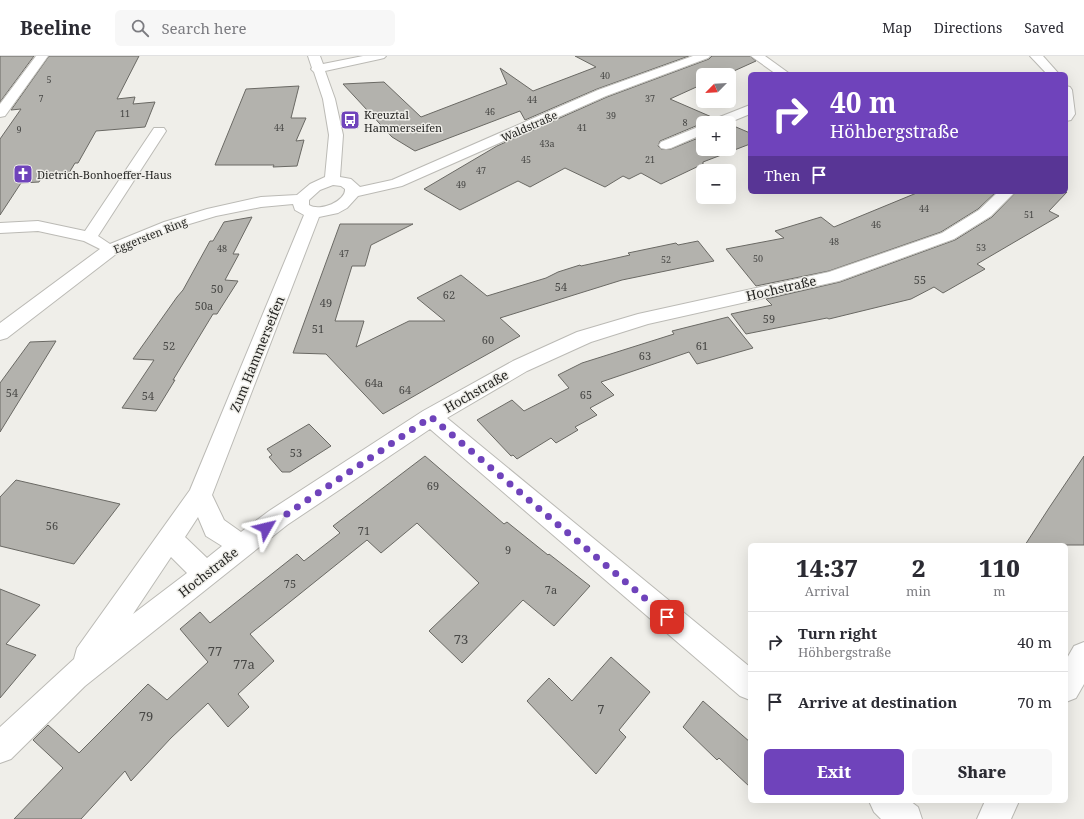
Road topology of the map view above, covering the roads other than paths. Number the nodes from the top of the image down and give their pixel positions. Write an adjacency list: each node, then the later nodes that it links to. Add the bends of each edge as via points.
1 (42, 56): 11 (street)
2 (314, 56): 7 (street)
3 (380, 56): 7 (street)
4 (704, 56): 17 (street, Waldstraße, via 602,93 397,183)
5 (757, 56): 8 (street)
6 (1036, 56): 9 (street)
7 (317, 69): 16 (street, via 329,99 336,135)
8 (781, 72)
9 (1051, 72)
10 (748, 110): 12 (street)
11 (0, 113)
12 (734, 116)
13 (159, 131): 21 (street)
14 (696, 132): 15 (street)
15 (666, 144)
16 (332, 180): 17 (street, via 347,182); 19 (street, Zum Hammerseifen, via 313,188)
17 (353, 193): 19 (street, via 340,207)
18 (1006, 194): 24 (street, Hochstraße, via 985,213 948,236 833,277 645,318 584,337 520,366)
19 (307, 206): 22 (street, Eggersten Ring, via 261,202 213,212 170,225); 25 (street, Zum Hammerseifen)
20 (0, 228): 21 (street, via 38,226)
21 (89, 237): 22 (street)
22 (110, 250): 23 (street, Eggersten Ring)
23 (0, 333)
24 (431, 417): 27 (street, Hochstraße, via 278,518); 31 (street)
25 (200, 495): 26 (street, Zum Hammerseifen); 27 (street, via 215,528)
26 (170, 539): 28 (street); 30 (street, Zum Hammerseifen)
27 (242, 546): 28 (street, Hochstraße)
28 (206, 574): 30 (street, Hochstraße)
29 (1084, 656): 32 (street)
30 (75, 676): 33 (street, Hochstraße)
31 (748, 684)
32 (1068, 684)
33 (0, 748)
34 (887, 803): 36 (street)
35 (1002, 803): 37 (street)
36 (906, 819)
37 (993, 819)

